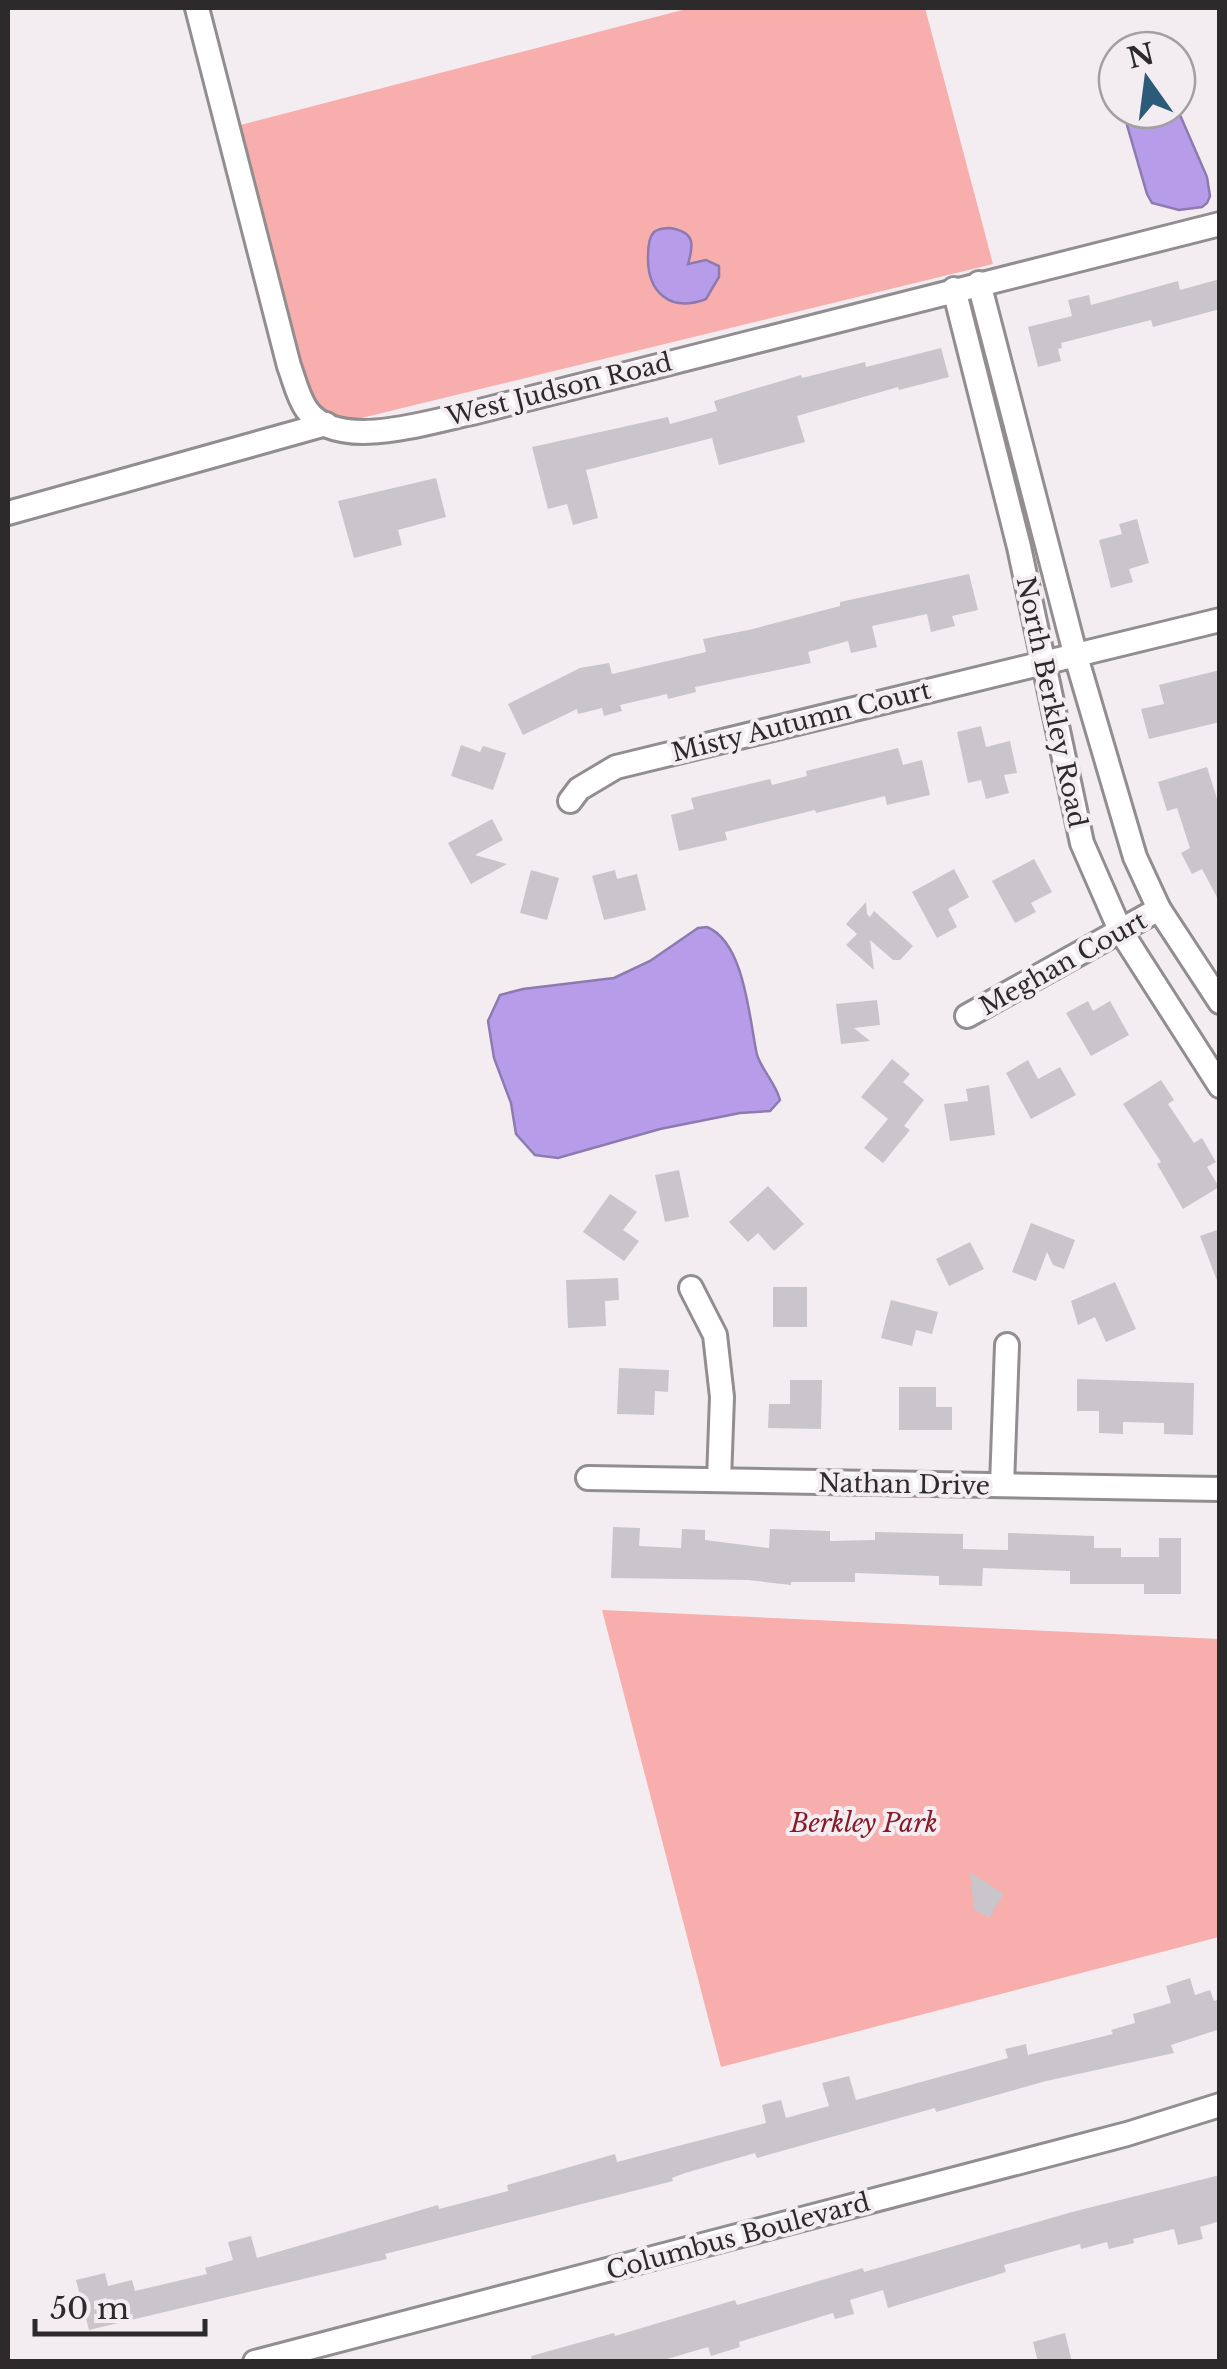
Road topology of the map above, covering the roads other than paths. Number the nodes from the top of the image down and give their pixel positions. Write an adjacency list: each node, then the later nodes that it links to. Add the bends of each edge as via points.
1 (197, 8): 5 (street, via 289,366 307,411)
2 (1220, 224): 3 (street, West Judson Road)
3 (979, 284): 4 (street, West Judson Road); 8 (street, North Berkley Road)
4 (954, 290): 5 (street, West Judson Road, via 472,413 353,434); 9 (street, North Berkley Road)
5 (326, 424): 6 (street)
6 (8, 513)
7 (1220, 620): 8 (street, Misty Autumn Court)
8 (1075, 654): 9 (street, Misty Autumn Court); 11 (street, North Berkley Road, via 1135,858)
9 (1043, 661): 10 (street, Misty Autumn Court, via 616,767); 12 (street, North Berkley Road, via 1082,843)
10 (570, 801)
11 (1159, 909): 12 (street, Meghan Court); 13 (street, North Berkley Road)
12 (1120, 930): 14 (street, Meghan Court); 15 (street, North Berkley Road)
13 (1220, 1002)
14 (967, 1016)
15 (1220, 1086)
16 (691, 1288): 19 (street, via 714,1335 722,1397)
17 (1007, 1345): 20 (street)
18 (588, 1478): 19 (street, Nathan Drive)
19 (720, 1480): 20 (street, Nathan Drive)
20 (1002, 1485): 21 (street, Nathan Drive)
21 (1220, 1488)
22 (1220, 2105): 23 (street, Columbus Boulevard)
23 (255, 2362)

